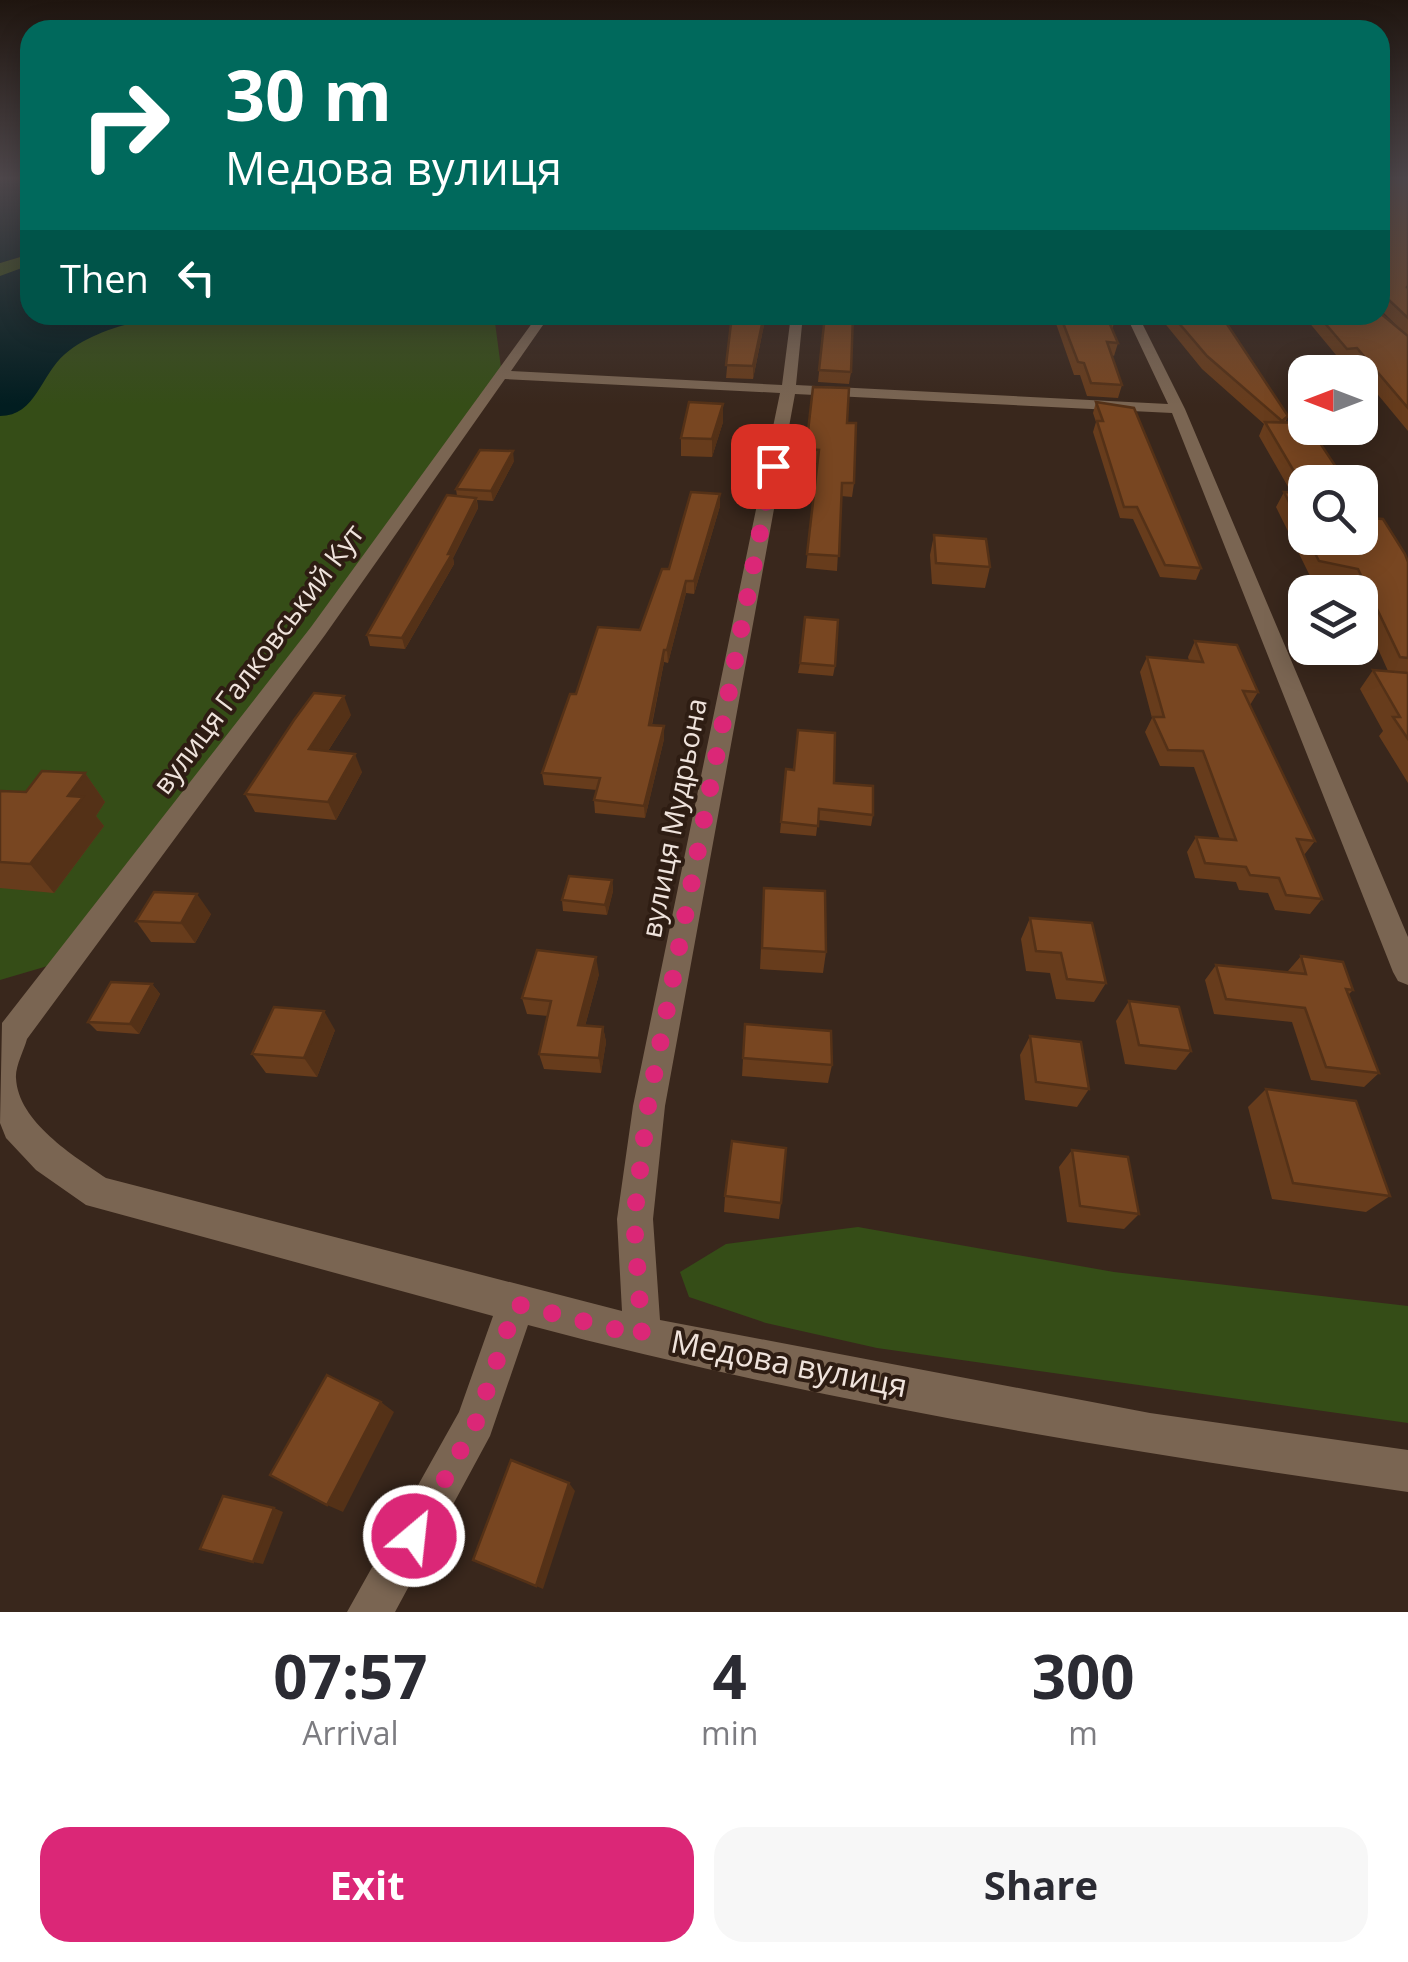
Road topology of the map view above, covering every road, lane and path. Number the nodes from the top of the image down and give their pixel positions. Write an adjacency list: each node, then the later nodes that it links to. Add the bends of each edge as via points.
1 (537, 325): 4 (street, вулиця Галковський Кут)
2 (796, 325): 5 (street, вулиця Мудрьона)
3 (1137, 325): 6 (street)
4 (502, 375): 5 (street); 8 (street, вулиця Галковський Кут, via 329,616)
5 (788, 391): 6 (street); 11 (street, вулиця Мудрьона, via 648,1106 634,1219)
6 (1178, 409): 7 (street)
7 (1408, 972)
8 (6, 1033): 9 (street, Медова вулиця)
9 (0, 1078): 10 (street, Медова вулиця, via 18,1126 98,1194)
10 (516, 1304): 11 (street, Медова вулиця); 13 (street, via 476,1422)
11 (642, 1336): 12 (street, Медова вулиця, via 1150,1434)
12 (1408, 1471)
13 (370, 1612)

